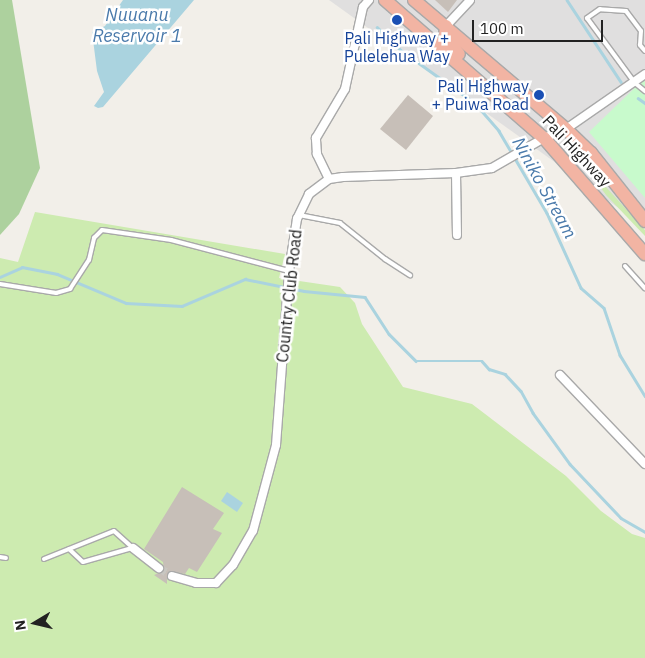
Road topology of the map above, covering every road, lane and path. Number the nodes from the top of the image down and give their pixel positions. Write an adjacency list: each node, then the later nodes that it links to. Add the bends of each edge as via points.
1 (369, 0): 15 (street, via 363,7 346,89 316,138 317,154)
2 (385, 0): 9 (highway, Pali Highway)
3 (394, 0): 6 (highway, via 432,30)
4 (414, 0): 6 (highway, Pali Highway)
5 (470, 0): 6 (street)
6 (446, 26): 9 (highway, via 445,38 450,47 477,70); 12 (highway, Pali Highway)
7 (645, 51): 10 (lane, via 640,45 641,31 626,11 600,9 587,18)
8 (645, 74): 10 (street)
9 (480, 81): 13 (highway, Pali Highway)
10 (635, 83): 11 (lane); 12 (street)
11 (645, 91)
12 (566, 129): 13 (street); 17 (highway, Pali Highway, via 591,153)
13 (544, 138): 14 (street, via 492,168); 19 (highway, Pali Highway)
14 (456, 173): 15 (street); 18 (street)
15 (329, 179): 16 (street, Country Club Road, via 309,194)
16 (299, 215): 21 (street, Country Club Road); 22 (lane, via 340,223)
17 (645, 221)
18 (457, 235)
19 (645, 254)
20 (625, 266): 24 (lane)
21 (289, 274): 23 (lane, via 171,240 102,230 94,238 89,260 72,286 56,293); 33 (street, Country Club Road, via 276,444 253,531 233,566 216,583 196,583)
22 (410, 275)
23 (0, 284)
24 (645, 288)
25 (560, 375): 26 (street)
26 (645, 464)
27 (133, 548): 28 (lane, via 83,562); 28 (lane, via 114,532); 32 (street)
28 (69, 549): 31 (lane)
29 (0, 557): 30 (lane)
30 (6, 558)
31 (44, 559)
32 (159, 568)
33 (172, 576)

